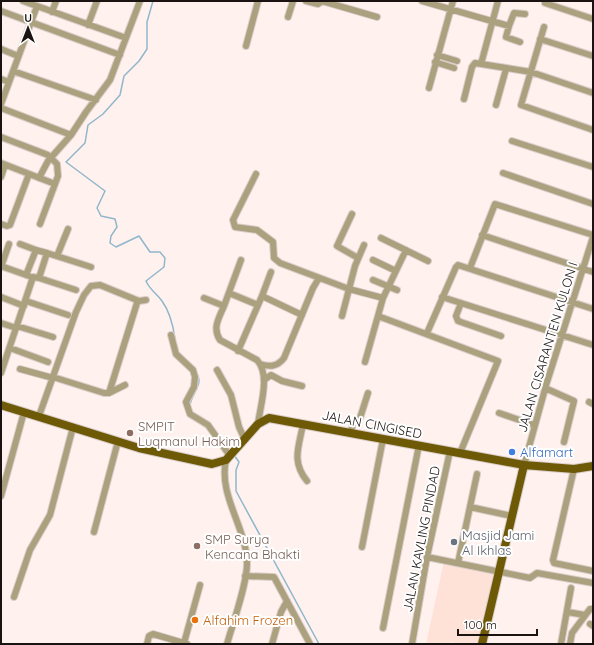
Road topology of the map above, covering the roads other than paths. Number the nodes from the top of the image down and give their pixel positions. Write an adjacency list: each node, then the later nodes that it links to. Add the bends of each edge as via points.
1 (23, 1): 13 (street)
2 (56, 1): 16 (street)
3 (97, 1): 23 (street)
4 (140, 1): 26 (street)
5 (258, 1): 29 (street)
6 (293, 1): 18 (street)
7 (306, 1): 8 (street, via 318,4)
8 (322, 1): 19 (street)
9 (422, 1): 14 (street)
10 (453, 1): 14 (street)
11 (498, 1): 21 (street)
12 (549, 3): 20 (street)
13 (36, 6): 16 (street); 22 (street)
14 (451, 10): 21 (street); 32 (street)
15 (1, 11): 22 (street)
16 (52, 12): 23 (street)
17 (525, 14): 24 (street, via 514,13)
18 (288, 17)
19 (377, 17)
20 (593, 19)
21 (493, 21): 24 (street); 37 (street)
22 (30, 22): 31 (street); 33 (street)
23 (88, 25): 26 (street)
24 (508, 26): 28 (street, via 506,37)
25 (544, 27): 27 (street)
26 (126, 38): 31 (street)
27 (540, 39): 34 (street); 41 (street)
28 (520, 42)
29 (246, 46)
30 (1, 49): 33 (street)
31 (120, 55): 47 (street, via 110,80)
32 (437, 55): 35 (street); 36 (street)
33 (18, 56): 40 (street)
34 (593, 56)
35 (457, 61)
36 (435, 62): 38 (street); 44 (street)
37 (481, 64): 39 (street); 46 (street, via 473,64)
38 (454, 68)
39 (506, 69): 41 (street); 49 (street)
40 (13, 71): 43 (street); 47 (street)
41 (531, 72): 45 (street); 51 (street, via 521,105)
42 (1, 79): 43 (street)
43 (9, 82): 48 (street)
44 (429, 88)
45 (593, 93)
46 (464, 99)
47 (96, 100): 52 (street)
48 (1, 104)
49 (496, 105)
50 (1, 108): 52 (street)
51 (593, 130)
52 (71, 135): 55 (street)
53 (1, 137): 55 (street)
54 (512, 141): 57 (street)
55 (51, 158): 62 (street); 63 (street, via 58,168)
56 (3, 164): 59 (street); 61 (street)
57 (593, 167)
58 (503, 173): 64 (street)
59 (30, 174): 62 (street); 66 (street, via 10,225)
60 (256, 174): 92 (street, via 232,224 238,228 257,230 273,242 276,260)
61 (1, 177)
62 (39, 178): 63 (street)
63 (55, 184): 67 (street)
64 (593, 204)
65 (352, 214): 79 (street, via 337,246)
66 (1, 224)
67 (40, 224)
68 (68, 229): 78 (street)
69 (482, 235): 70 (street, via 494,205 497,204); 85 (street); 86 (street)
70 (593, 236): 86 (street, JALAN CISARANTEN KULON I)
71 (382, 238): 76 (street)
72 (9, 244): 83 (street)
73 (20, 244): 75 (street)
74 (364, 245): 79 (street)
75 (36, 250): 77 (street); 90 (street)
76 (406, 250): 82 (street); 87 (street)
77 (47, 253): 78 (street); 91 (street)
78 (57, 256): 84 (street)
79 (358, 258): 95 (street)
80 (241, 260): 98 (street)
81 (373, 260): 87 (street)
82 (428, 261)
83 (1, 266): 90 (street)
84 (91, 266)
85 (470, 268): 101 (street, via 458,265 456,267); 106 (street)
86 (583, 268): 89 (street); 106 (street, JALAN CISARANTEN KULON I)
87 (396, 270): 94 (street)
88 (271, 272): 99 (street)
89 (593, 272)
90 (26, 275): 91 (street)
91 (36, 277): 96 (street); 108 (street)
92 (320, 278): 95 (street); 113 (street)
93 (374, 280): 94 (street)
94 (389, 286): 97 (street); 103 (street)
95 (349, 289): 103 (street); 114 (street)
96 (76, 290)
97 (397, 290)
98 (229, 293): 109 (street); 110 (street)
99 (262, 296): 109 (street); 113 (street)
100 (1, 297): 108 (street)
101 (442, 297): 107 (street); 118 (street)
102 (204, 298): 110 (street)
103 (383, 298): 115 (street)
104 (138, 300): 105 (street); 134 (street, via 100,285 89,288 76,312); 139 (street)
105 (146, 300)
106 (573, 302): 111 (street); 119 (street, JALAN CISARANTEN KULON I)
107 (461, 303): 119 (street); 121 (street, via 456,316 458,322)
108 (25, 304): 112 (street); 117 (street)
109 (258, 305): 126 (street)
110 (224, 306): 126 (street, via 216,327 216,335)
111 (593, 309)
112 (68, 315)
113 (302, 315): 130 (street, via 284,358 280,363)
114 (342, 316)
115 (378, 316): 118 (street); 128 (street)
116 (1, 323): 117 (street)
117 (17, 327): 122 (street); 125 (street)
118 (427, 333): 156 (street, via 498,361)
119 (562, 334): 123 (street); 138 (street, JALAN CISARANTEN KULON I)
120 (171, 335): 157 (street, via 176,354 193,370 195,376 194,387 186,402 190,414 208,425)
121 (502, 336)
122 (53, 337)
123 (593, 345)
124 (1, 349): 125 (street)
125 (9, 350): 127 (street); 133 (street)
126 (238, 351): 129 (street)
127 (48, 362)
128 (366, 362)
129 (260, 364): 130 (street); 135 (street)
130 (269, 367): 135 (street)
131 (20, 369): 134 (street)
132 (217, 370): 151 (street, via 231,395)
133 (1, 373)
134 (53, 378): 139 (street); 144 (street)
135 (264, 379): 137 (street, via 271,375); 145 (street)
136 (125, 385): 139 (street)
137 (302, 386)
138 (545, 388): 147 (street, JALAN CISARANTEN KULON I); 153 (street, via 574,401)
139 (109, 393)
140 (368, 393): 149 (street, via 360,418 353,422)
141 (1, 405): 142 (main road)
142 (24, 412): 144 (main road); 163 (street)
143 (499, 413): 147 (street)
144 (39, 416): 148 (main road)
145 (258, 424): 146 (main road, JALAN CINGISED, via 269,418); 151 (main road)
146 (303, 424): 149 (main road, JALAN CINGISED); 162 (street, via 297,462 299,472)
147 (534, 425): 158 (street, JALAN CISARANTEN KULON I)
148 (73, 427): 152 (main road); 176 (street, via 50,515 30,550)
149 (351, 433): 150 (main road, JALAN CINGISED)
150 (383, 439): 154 (main road, JALAN CINGISED); 167 (street)
151 (245, 440): 157 (main road)
152 (118, 441): 157 (main road, via 201,462 218,464); 166 (street)
153 (564, 442)
154 (419, 445): 155 (main road, JALAN CINGISED); 181 (street)
155 (450, 451): 156 (main road, JALAN CINGISED); 168 (street, JALAN KAVLING PINDAD)
156 (460, 453): 158 (main road, JALAN CINGISED)
157 (230, 456): 172 (street, via 224,479 246,554)
158 (524, 465): 160 (main road, JALAN CINGISED); 165 (main road)
159 (593, 466): 160 (main road, JALAN CINGISED)
160 (574, 468): 171 (street, via 552,560 554,563)
161 (477, 474): 164 (street)
162 (307, 481)
163 (1, 496)
164 (470, 507): 165 (street); 169 (street)
165 (512, 516): 170 (main road)
166 (94, 532)
167 (362, 548)
168 (427, 557): 169 (street); 187 (street, JALAN KAVLING PINDAD)
169 (458, 563): 170 (street)
170 (500, 571): 173 (street, via 530,578 537,573); 188 (main road)
171 (593, 571)
172 (245, 576): 177 (street, via 274,577); 184 (street)
173 (593, 583)
174 (200, 585): 182 (street)
175 (571, 588): 179 (street)
176 (14, 597)
177 (287, 601): 185 (street, via 281,612); 186 (street)
178 (593, 609): 180 (street, via 590,608)
179 (566, 612): 180 (street); 189 (street)
180 (585, 615): 190 (street, via 572,633)
181 (383, 628)
182 (186, 643): 183 (street, via 152,634)
183 (147, 644)
184 (227, 644)
185 (272, 644)
186 (310, 644)
187 (412, 644)
188 (482, 644)
189 (561, 644)
190 (570, 644)

